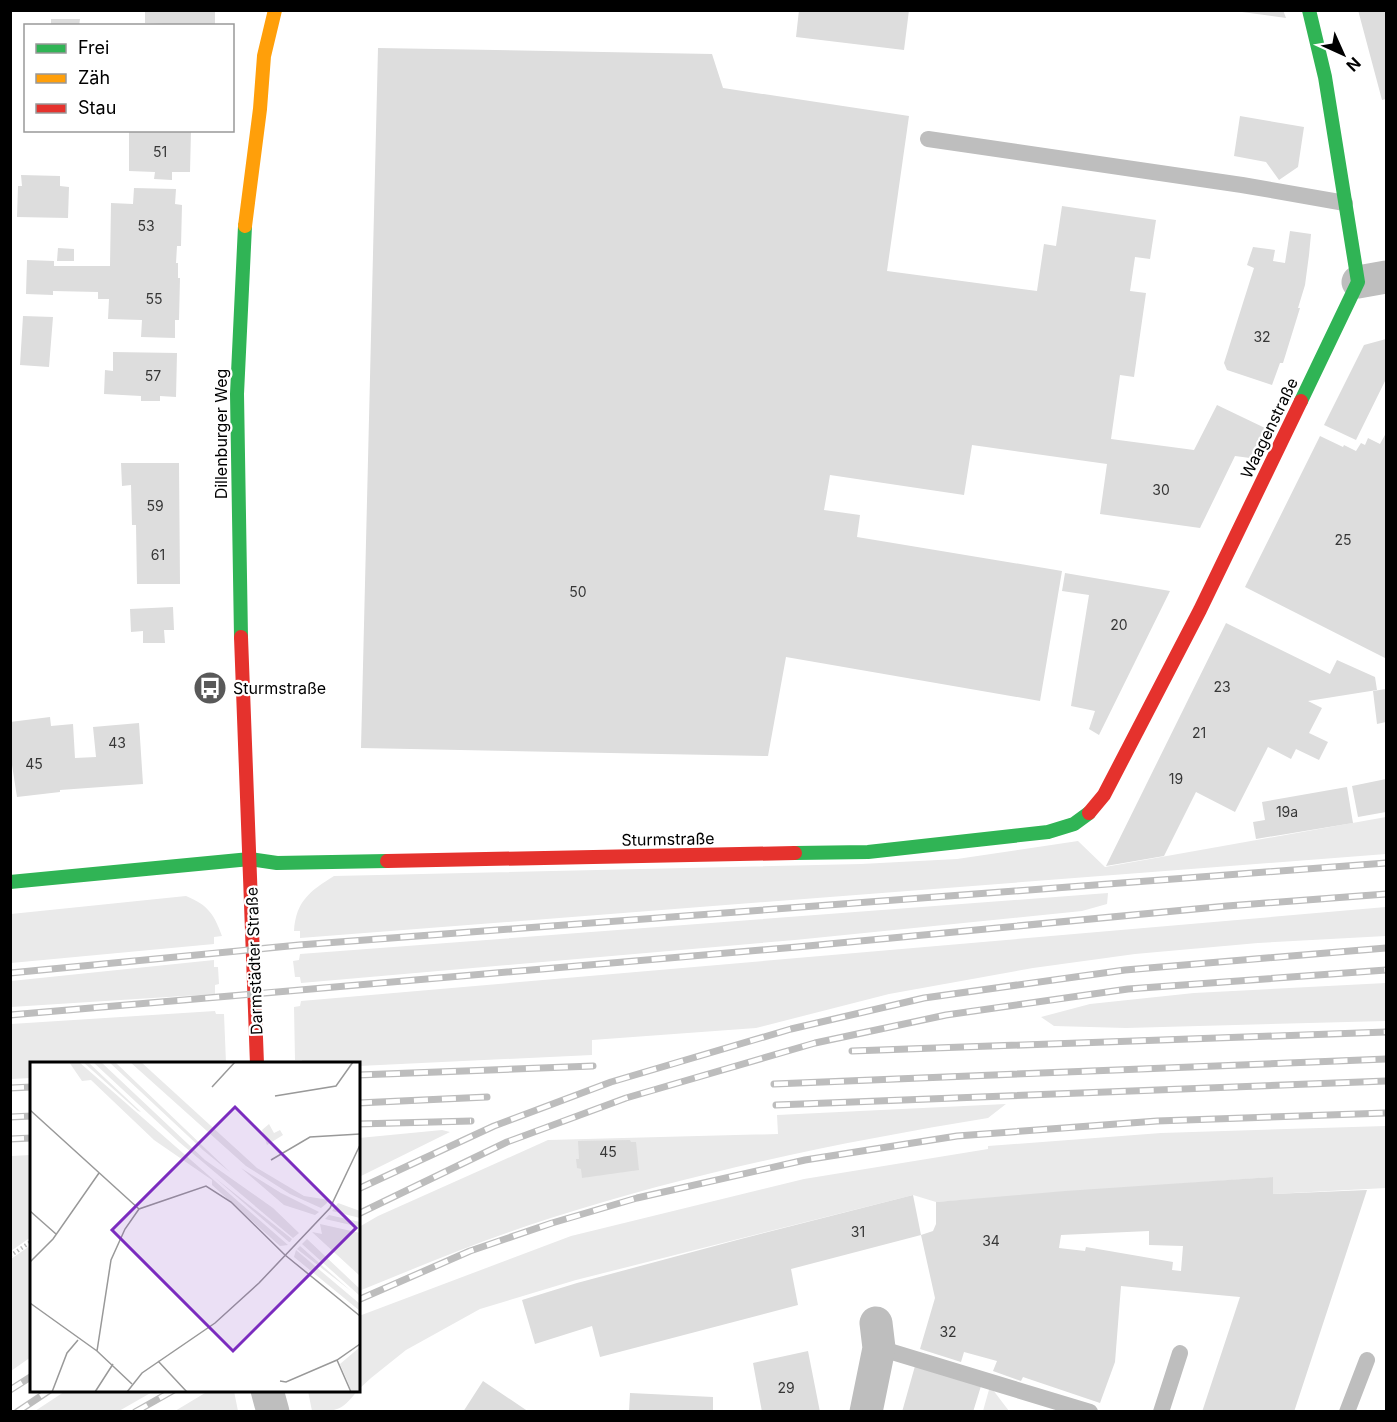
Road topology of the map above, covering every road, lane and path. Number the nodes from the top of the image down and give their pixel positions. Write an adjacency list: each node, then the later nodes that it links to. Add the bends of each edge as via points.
1 (275, 10): 7 (street, Dillenburger Weg, via 264,56 243,244 237,394 238,558)
2 (1309, 10): 4 (street, Waagenstraße, via 1325,77)
3 (928, 140): 4 (lane, via 1242,184)
4 (1345, 203): 5 (street, Waagenstraße)
5 (1372, 280): 6 (street, Waagenstraße, via 1104,795 1089,814)
6 (1074, 824): 7 (street, Sturmstraße, via 1048,832 868,852 277,863)
7 (250, 859): 8 (street, Sturmstraße); 9 (street, Darmstädter Straße)
8 (10, 882)
9 (257, 1062)
10 (30, 1242): 11 (path)
11 (10, 1256)
12 (878, 1335): 17 (street); 18 (lane)
13 (1180, 1353): 19 (lane)
14 (1367, 1360): 20 (lane)
15 (268, 1392): 16 (street)
16 (273, 1412)
17 (866, 1412)
18 (1090, 1412)
19 (1161, 1412)
20 (1347, 1412)

